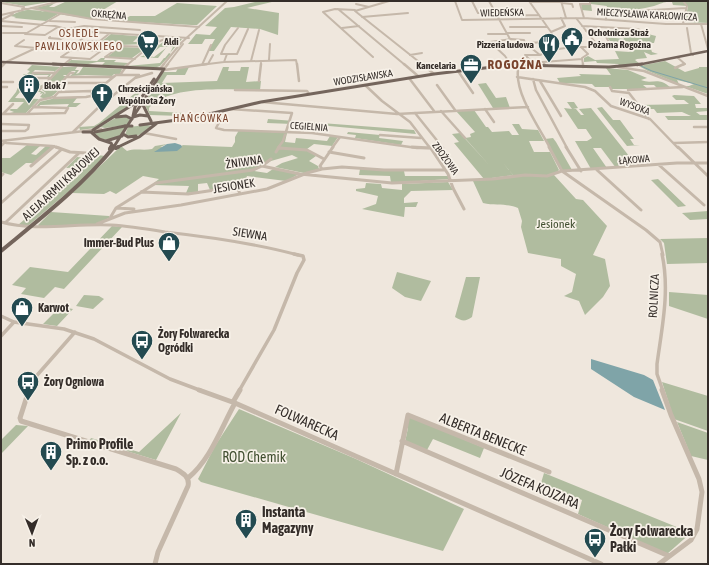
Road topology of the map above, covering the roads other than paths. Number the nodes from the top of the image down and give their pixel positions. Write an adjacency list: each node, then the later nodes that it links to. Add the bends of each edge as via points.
1 (63, 1): 16 (street)
2 (227, 1): 41 (street, ALEJA ARMII KRAJOWEJ)
3 (388, 1): 14 (street)
4 (455, 1): 33 (street, WIEDEŃSKA, via 462,20)
5 (472, 1): 24 (street, via 478,13)
6 (489, 1): 24 (street)
7 (571, 1): 11 (street, via 572,5)
8 (590, 1): 32 (street, via 590,4 580,4)
9 (683, 1): 17 (street)
10 (529, 2): 11 (street); 27 (street)
11 (561, 2): 30 (street)
12 (1, 3): 15 (street)
13 (356, 4): 14 (street)
14 (372, 7): 19 (street)
15 (24, 8): 16 (street); 20 (street); 26 (street)
16 (30, 8): 23 (street, OKRĘŻNA)
17 (686, 8): 21 (street, via 645,9); 42 (street)
18 (338, 9): 19 (street); 49 (street); 56 (street, via 323,12)
19 (355, 10): 28 (street)
20 (16, 11): 26 (street); 37 (street)
21 (633, 12): 25 (street); 36 (street, via 606,11); 40 (street)
22 (408, 13): 28 (street)
23 (60, 14): 35 (street); 39 (street, OKRĘŻNA, via 92,20)
24 (497, 14): 27 (street); 33 (street)
25 (654, 14)
26 (1, 15)
27 (539, 15): 34 (street)
28 (362, 17): 100 (street)
29 (562, 18): 30 (street, MIECZYSŁAWA KARŁOWICZA); 34 (street, WIEDEŃSKA); 67 (street, via 565,27)
30 (566, 18): 31 (street, MIECZYSŁAWA KARŁOWICZA)
31 (576, 18): 32 (street, MIECZYSŁAWA KARŁOWICZA); 50 (street)
32 (584, 18): 36 (street, MIECZYSŁAWA KARŁOWICZA)
33 (499, 19): 34 (street, WIEDEŃSKA); 72 (street)
34 (541, 19): 54 (street)
35 (49, 20): 38 (street); 45 (street)
36 (606, 20): 40 (street, MIECZYSŁAWA KARŁOWICZA)
37 (1, 21): 45 (street)
38 (75, 22)
39 (126, 22): 47 (street, OKRĘŻNA); 59 (street)
40 (634, 22): 42 (street, MIECZYSŁAWA KARŁOWICZA)
41 (202, 23): 47 (street); 48 (street, ALEJA ARMII KRAJOWEJ)
42 (684, 24): 43 (street, MIECZYSŁAWA KARŁOWICZA)
43 (701, 24): 44 (street, MIECZYSŁAWA KARŁOWICZA); 96 (street, WODZISŁAWSKA)
44 (708, 24)
45 (42, 25): 52 (street); 70 (street)
46 (1, 26): 51 (street)
47 (193, 26): 48 (street, OKRĘŻNA); 60 (street)
48 (199, 26): 60 (street, ALEJA ARMII KRAJOWEJ)
49 (358, 26): 56 (street); 137 (street)
50 (582, 26): 65 (street); 68 (street, via 637,28 641,33)
51 (22, 27)
52 (58, 27): 58 (street); 70 (street, via 45,35 25,34)
53 (510, 27): 54 (street)
54 (547, 27): 67 (street)
55 (238, 28): 98 (street, via 221,54)
56 (342, 28): 103 (street)
57 (687, 28): 102 (street)
58 (66, 29): 59 (street, via 84,26); 64 (street)
59 (116, 29): 62 (street); 71 (street)
60 (196, 29): 78 (street, ALEJA ARMII KRAJOWEJ)
61 (248, 29): 98 (street, via 237,54)
62 (140, 30)
63 (259, 30): 109 (street)
64 (72, 31): 66 (street); 76 (street, via 61,39)
65 (586, 31): 68 (street); 89 (street)
66 (92, 32): 71 (street); 71 (street, via 78,42 100,41)
67 (551, 32): 82 (street, via 554,41)
68 (603, 32): 90 (street)
69 (3, 33): 70 (street)
70 (27, 33)
71 (110, 33): 77 (street)
72 (507, 33): 73 (street); 75 (street); 80 (street)
73 (530, 33)
74 (488, 34): 75 (street)
75 (494, 34): 79 (street)
76 (50, 37)
77 (168, 37): 78 (street); 87 (street)
78 (187, 38): 115 (street, ALEJA ARMII KRAJOWEJ); 128 (street, ALEJA ARMII KRAJOWEJ)
79 (496, 38)
80 (510, 39): 84 (street, via 523,39); 120 (street, via 490,42)
81 (24, 40): 114 (street, via 15,46 36,48)
82 (549, 42): 84 (street); 94 (street)
83 (107, 43): 92 (street, via 111,43)
84 (525, 43): 101 (street)
85 (270, 44): 108 (street)
86 (211, 45): 118 (street)
87 (149, 47): 93 (street); 106 (street)
88 (581, 47): 89 (street); 94 (street); 107 (street, via 588,54)
89 (600, 47): 90 (street)
90 (612, 47): 91 (street)
91 (619, 47)
92 (105, 48): 93 (street); 95 (street)
93 (116, 48): 106 (street, via 105,57)
94 (554, 50): 101 (street)
95 (101, 51): 104 (street, via 90,59); 104 (street, via 72,49 61,57)
96 (708, 51): 102 (main road, WODZISŁAWSKA)
97 (422, 53): 100 (street)
98 (227, 54): 111 (street)
99 (212, 55): 116 (street)
100 (410, 55): 135 (street)
101 (540, 55): 112 (street, via 525,56)
102 (693, 55): 105 (main road, WODZISŁAWSKA)
103 (373, 57)
104 (72, 58): 117 (street)
105 (678, 58): 123 (main road, WODZISŁAWSKA); 126 (street, via 685,64)
106 (135, 59): 124 (street)
107 (582, 59): 113 (street); 122 (street)
108 (269, 60): 110 (street); 147 (street, via 297,60)
109 (251, 61): 110 (street); 111 (street)
110 (261, 61): 146 (street)
111 (224, 62): 116 (street)
112 (532, 62): 113 (street); 119 (street)
113 (543, 62): 121 (street)
114 (5, 64): 117 (main road)
115 (164, 64): 125 (street); 128 (street, ALEJA ARMII KRAJOWEJ)
116 (208, 64): 118 (street)
117 (64, 65): 124 (main road); 131 (street)
118 (202, 65): 128 (street)
119 (528, 65): 120 (main road, WODZISŁAWSKA); 121 (main road, WODZISŁAWSKA)
120 (513, 66): 129 (main road, WODZISŁAWSKA); 140 (street, ROLNICZA, via 518,70)
121 (545, 66): 122 (main road, WODZISŁAWSKA)
122 (583, 67): 123 (main road, WODZISŁAWSKA)
123 (618, 67): 158 (street, via 644,71)
124 (124, 68): 125 (main road); 127 (main road); 136 (street)
125 (153, 68): 128 (main road)
126 (675, 68)
127 (148, 69): 128 (main road); 134 (main road)
128 (162, 69): 134 (main road, ALEJA ARMII KRAJOWEJ); 170 (main road, ALEJA ARMII KRAJOWEJ)
129 (458, 71): 135 (main road, WODZISŁAWSKA); 164 (street)
130 (33, 73): 131 (street)
131 (56, 73): 142 (street)
132 (73, 73): 138 (street)
133 (152, 73): 143 (street)
134 (158, 73): 170 (main road, ALEJA ARMII KRAJOWEJ)
135 (434, 74): 137 (main road, WODZISŁAWSKA)
136 (120, 75): 139 (street); 143 (street, via 139,75)
137 (418, 76): 144 (main road, WODZISŁAWSKA)
138 (66, 77): 139 (street); 152 (street)
139 (113, 77): 153 (street, via 108,83)
140 (517, 77): 145 (street, WYSOKA); 174 (street, ROLNICZA, via 520,92)
141 (24, 78): 142 (street)
142 (50, 78): 151 (street)
143 (135, 78): 200 (street)
144 (409, 78): 154 (main road, WODZISŁAWSKA); 178 (street)
145 (533, 79): 148 (street, WYSOKA); 240 (street, via 560,137)
146 (259, 81)
147 (299, 81)
148 (540, 81): 186 (street); 189 (street, WYSOKA, via 590,88 598,92 611,106)
149 (1, 82): 150 (street)
150 (13, 82)
151 (46, 83): 152 (street); 160 (street)
152 (61, 83): 153 (street)
153 (67, 83): 163 (street)
154 (365, 85): 165 (main road, WODZISŁAWSKA); 183 (street, ZBOŻOWA, via 382,102)
155 (437, 85): 177 (street)
156 (1, 87): 157 (street)
157 (7, 87)
158 (687, 87): 162 (street); 166 (street)
159 (610, 88): 189 (street, via 629,93)
160 (40, 90)
161 (235, 90): 165 (street, via 307,91)
162 (628, 90)
163 (60, 92): 168 (street); 168 (street, via 92,94 86,97)
164 (473, 93)
165 (309, 94): 171 (main road, WODZISŁAWSKA)
166 (708, 95)
167 (37, 97): 169 (street)
168 (53, 98): 169 (street)
169 (41, 100): 173 (street)
170 (142, 101): 185 (main road); 187 (main road); 188 (main road, ALEJA ARMII KRAJOWEJ)
171 (261, 102): 175 (main road, WODZISŁAWSKA); 183 (street)
172 (12, 104): 181 (street)
173 (33, 107): 182 (street); 182 (street, via 68,108 65,113)
174 (528, 107): 176 (street); 239 (street, ROLNICZA)
175 (230, 109): 184 (main road, WODZISŁAWSKA); 202 (street, WODZISŁAWSKA, via 292,113)
176 (485, 109): 177 (street); 191 (street)
177 (455, 110): 179 (street)
178 (434, 111): 179 (street); 180 (street)
179 (441, 111): 209 (street)
180 (415, 112): 183 (street); 220 (street)
181 (2, 114): 182 (street)
182 (27, 114)
183 (401, 114): 208 (street, ZBOŻOWA)
184 (204, 115): 190 (main road, WODZISŁAWSKA); 202 (street, CEGIELNIA, via 221,119 216,128)
185 (148, 116): 188 (main road, via 142,114); 192 (main road)
186 (560, 116)
187 (112, 118): 188 (main road); 197 (main road)
188 (133, 118): 205 (main road, ALEJA ARMII KRAJOWEJ)
189 (650, 119): 215 (street, WYSOKA)
190 (159, 122): 192 (main road, WODZISŁAWSKA); 195 (main road)
191 (494, 122)
192 (149, 123): 195 (main road); 197 (main road, WODZISŁAWSKA, bridge)
193 (1, 124): 199 (street, via 29,125 25,131)
194 (708, 126): 196 (street)
195 (151, 127): 203 (main road)
196 (694, 127)
197 (100, 128): 198 (main road); 201 (street, WODZISŁAWSKA); 204 (main road)
198 (93, 130): 200 (street, WODZISŁAWSKA)
199 (1, 131)
200 (74, 132): 201 (street, WODZISŁAWSKA); 213 (street, WODZISŁAWSKA)
201 (83, 132): 204 (main road)
202 (286, 132): 207 (street, CEGIELNIA); 218 (street)
203 (143, 134): 205 (main road, via 130,137); 210 (street); 222 (main road)
204 (95, 135): 211 (main road)
205 (122, 135): 211 (main road, via 112,140); 222 (main road, ALEJA ARMII KRAJOWEJ)
206 (380, 135): 208 (street)
207 (340, 137): 219 (street, CEGIELNIA); 224 (street)
208 (421, 138): 219 (street, ZBOŻOWA)
209 (465, 138)
210 (176, 139)
211 (102, 140): 227 (main road, via 112,144)
212 (1, 141): 213 (street, WODZISŁAWSKA)
213 (6, 142): 216 (street); 217 (street)
214 (708, 142): 215 (street)
215 (674, 143): 231 (street, WYSOKA)
216 (1, 146)
217 (54, 146): 221 (street); 234 (street)
218 (279, 148): 223 (street); 230 (street, via 307,150)
219 (430, 148): 237 (street, ZBOŻOWA)
220 (443, 148)
221 (62, 149): 225 (street); 246 (street)
222 (112, 150): 227 (main road, ALEJA ARMII KRAJOWEJ)
223 (276, 152)
224 (329, 152): 228 (street); 230 (street)
225 (79, 153): 226 (street); 253 (street)
226 (86, 153)
227 (109, 154): 255 (main road, ALEJA ARMII KRAJOWEJ, via 89,176)
228 (364, 158)
229 (271, 159): 235 (street)
230 (324, 159): 236 (street, via 320,166)
231 (693, 163): 232 (street, ŁĄKOWA); 233 (street, ŁĄKOWA); 242 (street, WYSOKA)
232 (708, 163)
233 (659, 165): 238 (street, ŁĄKOWA); 247 (street)
234 (31, 166)
235 (262, 166): 241 (street, ŻNIWNA); 244 (street, ŻNIWNA, via 253,170 156,182)
236 (322, 169): 237 (street, JESIONEK, via 342,167); 241 (street, JESIONEK)
237 (446, 170): 243 (street, ZBOŻOWA)
238 (597, 170): 240 (street, ŁĄKOWA); 251 (street)
239 (562, 171): 240 (street, ŁĄKOWA); 243 (street, ZBOŻOWA, via 548,176 525,175); 266 (street, ROLNICZA, via 660,242 665,267 666,303 657,374 702,492 697,529 691,540)
240 (581, 171)
241 (305, 174): 243 (street, ŻNIWNA, via 385,183); 245 (street, JESIONEK, via 271,188)
242 (708, 176)
243 (451, 181): 249 (street)
244 (140, 192): 245 (street, via 188,194 235,187); 248 (street, ŻNIWNA)
245 (240, 194): 250 (street, JESIONEK)
246 (1, 203)
247 (704, 205)
248 (116, 208): 250 (street); 252 (street)
249 (464, 209)
250 (136, 210): 252 (street, JESIONEK)
251 (641, 210)
252 (110, 218): 254 (street, JESIONEK)
253 (3, 223): 255 (street, SIEWNA)
254 (96, 224): 255 (street, SIEWNA); 261 (street, SIEWNA, via 202,236 273,248 304,257 274,330)
255 (31, 227): 256 (main road, ALEJA ARMII KRAJOWEJ)
256 (1, 250)
257 (1, 316): 258 (street, FOLWARECKA)
258 (14, 322): 259 (street, FOLWARECKA); 260 (street)
259 (75, 332): 261 (street, FOLWARECKA, via 100,342 170,379); 265 (street, via 30,384 20,418 22,421 176,470)
260 (1, 336)
261 (234, 402): 264 (street, FOLWARECKA); 265 (street)
262 (402, 441): 263 (street, ALBERTA BENECKE, via 408,415); 264 (street); 266 (street, JÓZEFA KOJZARA)
263 (549, 472)
264 (396, 474): 268 (street, FOLWARECKA)
265 (189, 480): 267 (street, via 158,552)
266 (669, 556): 269 (street, ROLNICZA)
267 (156, 564)
268 (601, 564)
269 (659, 564)

